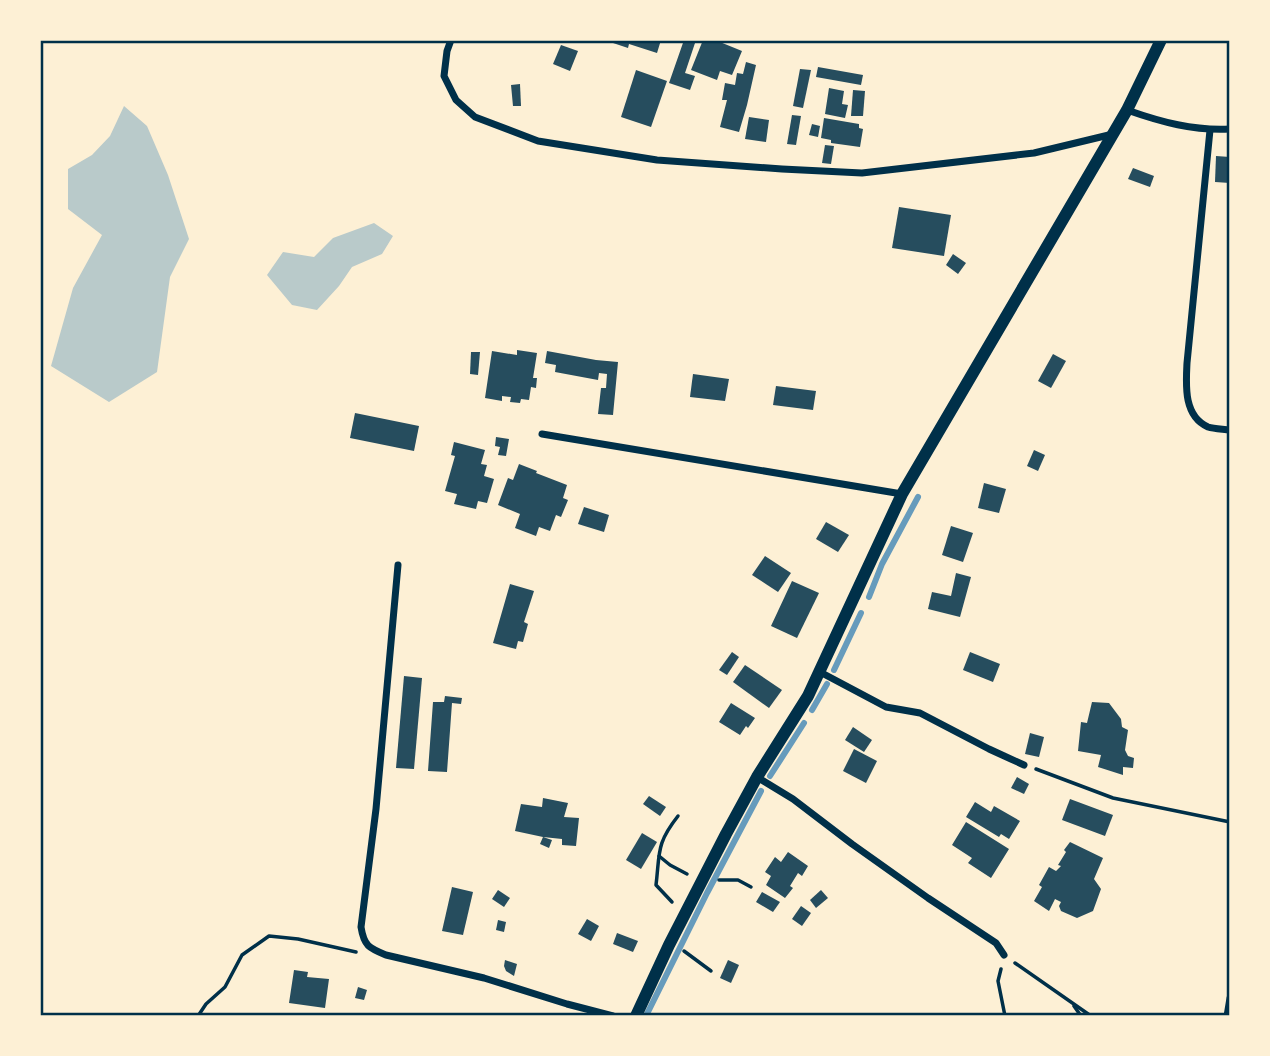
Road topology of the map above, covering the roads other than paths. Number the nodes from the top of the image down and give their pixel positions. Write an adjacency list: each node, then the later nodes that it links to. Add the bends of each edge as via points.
1 (451, 40): 6 (street, via 444,76 456,100 475,117 538,141 657,160 862,173 1034,153)
2 (1161, 40): 3 (street)
3 (1127, 110): 5 (street); 6 (street)
4 (1230, 129): 5 (street)
5 (1210, 130): 7 (street, via 1186,396 1198,421)
6 (1113, 134): 9 (street)
7 (1230, 430)
8 (542, 434): 9 (street)
9 (902, 494): 11 (street)
10 (398, 565): 16 (street, via 363,941 386,955)
11 (820, 671): 12 (street, via 886,707 920,712); 13 (street)
12 (1024, 765)
13 (757, 777): 14 (street, via 996,943); 17 (street, via 726,834 710,880 683,918)
14 (1004, 955)
15 (1230, 998): 18 (street)
16 (613, 1016)
17 (636, 1016)
18 (1227, 1016)

